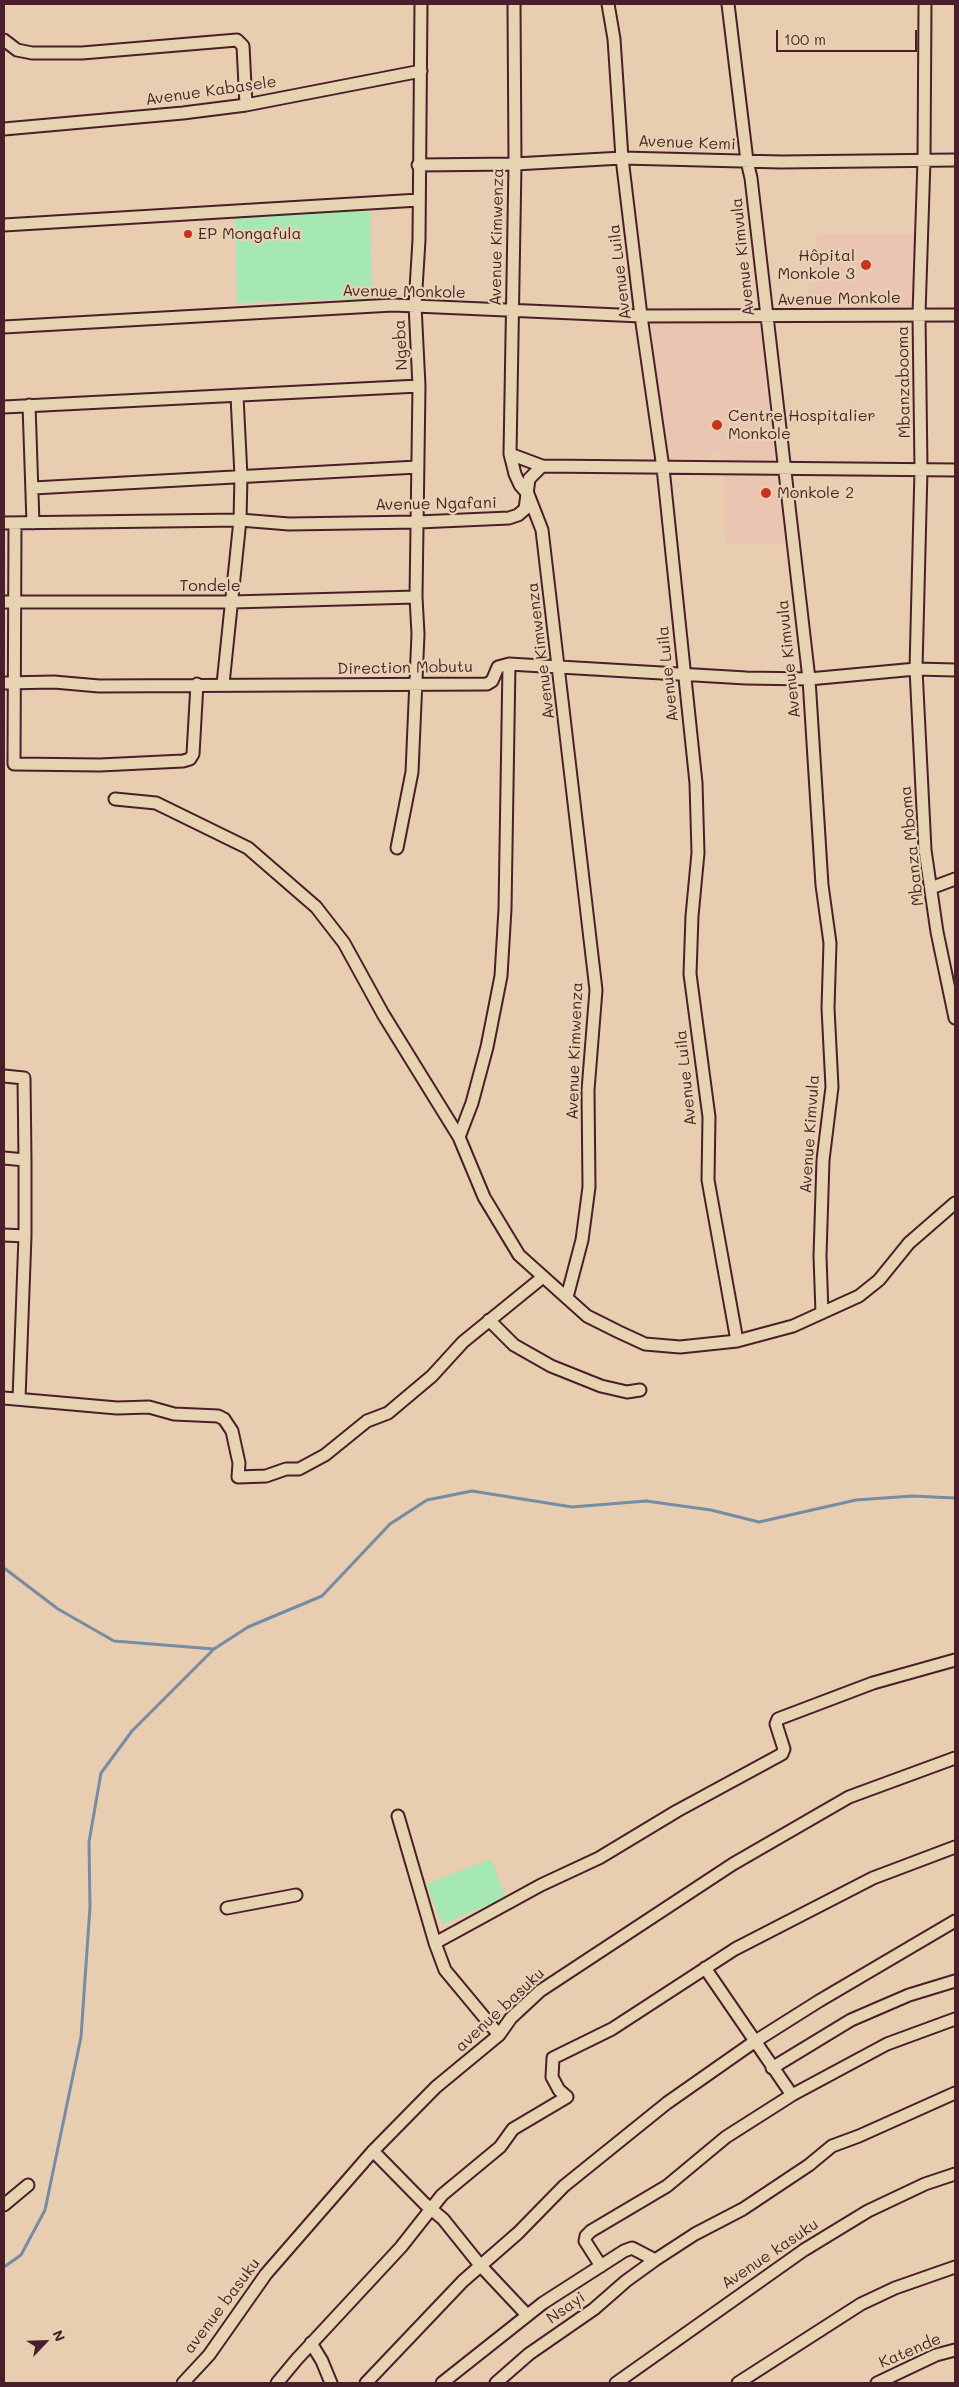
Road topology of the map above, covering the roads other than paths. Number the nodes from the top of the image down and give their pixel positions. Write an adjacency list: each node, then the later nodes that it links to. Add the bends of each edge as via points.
1 (422, 4): 7 (street, Ngeba)
2 (514, 4): 14 (street, Avenue Kimwenza)
3 (608, 4): 10 (street, Avenue Luila, via 614,39)
4 (728, 4): 13 (street, Avenue Kimvula)
5 (925, 4): 11 (street, Mbanzabooma)
6 (4, 40): 8 (street, via 17,50 32,53 74,53 237,40 243,46)
7 (421, 71): 8 (street, Avenue Kabasele); 15 (street, Ngeba)
8 (246, 105): 9 (street, Avenue Kabasele)
9 (4, 129)
10 (622, 158): 13 (street, Avenue Kemi); 14 (street, Avenue Kemi); 22 (street, Avenue Luila)
11 (924, 160): 12 (street, Avenue Kemi); 13 (street, Avenue Kemi); 20 (street, Mbanzabooma)
12 (955, 160)
13 (747, 161): 23 (street, Avenue Kimvula)
14 (515, 164): 15 (street, Avenue Kemi); 19 (street, Avenue Kimwenza)
15 (418, 165): 16 (street, Ngeba)
16 (419, 200): 17 (street); 18 (street, Ngeba)
17 (4, 224)
18 (415, 305): 19 (street, Avenue Monkole); 24 (street, Avenue Monkole); 25 (street, Ngeba)
19 (512, 311): 22 (street, Avenue Monkole); 29 (street, Avenue Kimwenza)
20 (919, 314): 21 (street, Avenue Monkole); 23 (street, Avenue Monkole); 34 (street, Mbanzabooma)
21 (955, 315)
22 (641, 316): 23 (street, Avenue Monkole); 32 (street, Avenue Luila)
23 (766, 316): 33 (street, Avenue Kimvula)
24 (4, 326)
25 (419, 386): 26 (street); 31 (street, Ngeba)
26 (237, 396): 27 (street); 36 (street)
27 (29, 405): 28 (street); 37 (street)
28 (4, 407)
29 (510, 454): 30 (street); 38 (street, Avenue Kimwenza, via 515,474)
30 (542, 466): 32 (street); 38 (street, Avenue Ngafani, via 531,475)
31 (417, 467): 36 (street); 40 (street, Ngeba)
32 (662, 468): 33 (street); 50 (street, Avenue Luila)
33 (783, 468): 34 (street); 51 (street, Avenue Kimvula)
34 (921, 470): 35 (street); 48 (street, Mbanzabooma)
35 (955, 470)
36 (241, 476): 37 (street); 39 (street)
37 (33, 488): 42 (street)
38 (528, 494): 40 (street, Avenue Ngafani, via 525,509 509,518); 47 (street, Avenue Kimwenza, via 542,530)
39 (240, 520): 40 (street, Avenue Ngafani, via 289,524); 42 (street, Avenue Ngafani); 45 (street)
40 (418, 522): 43 (street, Ngeba)
41 (10, 523): 42 (street, Avenue Ngafani); 44 (street)
42 (34, 523)
43 (416, 598): 45 (street, Tondele); 55 (street, Ngeba)
44 (10, 602): 45 (street, Tondele); 52 (street)
45 (232, 602): 54 (street)
46 (509, 664): 47 (street); 55 (street, Direction Mobutu, via 498,667 488,684); 63 (street, via 506,908 501,976 488,1047)
47 (560, 666): 50 (street); 70 (street, Avenue Kimwenza, via 596,990 588,1090 589,1187 582,1240)
48 (916, 669): 49 (street); 51 (street); 60 (street, Mbanza Mboma, via 925,850)
49 (955, 670)
50 (684, 674): 51 (street); 73 (street, Avenue Luila, via 697,803 698,853 690,974 709,1116 708,1180)
51 (809, 678): 71 (street, Avenue Kimvula, via 822,885 830,943 828,1008 832,1087 823,1160)
52 (9, 683): 53 (street, Direction Mobutu, via 99,686); 56 (street)
53 (197, 684): 54 (street, Direction Mobutu); 56 (street, via 193,754 184,762)
54 (223, 684): 55 (street, Direction Mobutu)
55 (416, 685): 58 (street, Ngeba, via 412,772)
56 (9, 764)
57 (115, 799): 63 (street, via 156,803 248,848 316,907 344,943 383,1014)
58 (397, 848)
59 (955, 880): 60 (street)
60 (931, 888): 61 (street, Mbanza Mboma)
61 (955, 1018)
62 (4, 1076): 65 (street, via 24,1078)
63 (459, 1137): 69 (street, via 484,1197 519,1255)
64 (4, 1158): 65 (street)
65 (25, 1160): 68 (street)
66 (955, 1203): 71 (street, via 910,1243 879,1280 856,1298)
67 (4, 1234): 68 (street)
68 (25, 1236): 76 (street)
69 (542, 1277): 70 (street); 72 (street)
70 (567, 1297): 73 (street, via 587,1316 645,1344 680,1347)
71 (822, 1313): 73 (street, via 793,1326)
72 (489, 1320): 74 (street, via 514,1345 551,1366 601,1386 628,1392); 76 (street, via 463,1342 432,1376 388,1413 367,1420 325,1455 304,1467 266,1476 238,1477 239,1463 232,1431 229,1424 218,1416 174,1414 149,1407 117,1408)
73 (737, 1341)
74 (640, 1390)
75 (4, 1398): 76 (street)
76 (19, 1399)
77 (955, 1660): 84 (street, via 873,1683 778,1719 776,1724 784,1749 782,1754 599,1858 541,1885)
78 (955, 1758): 88 (street, avenue basuku, via 849,1797 733,1864 552,1981 511,2018)
79 (398, 1816): 84 (street)
80 (955, 1847): 85 (street, via 867,1881 735,1949)
81 (296, 1895): 82 (street)
82 (227, 1908)
83 (955, 1922): 89 (street, via 888,1959)
84 (435, 1943): 88 (street, via 450,1978)
85 (705, 1968): 89 (street); 97 (street, via 612,2030 553,2058 552,2077 567,2097 513,2129 500,2147 442,2195)
86 (955, 1982): 90 (street, via 909,1995 851,2020)
87 (955, 2019): 92 (street, via 887,2044)
88 (499, 2035): 93 (street, avenue basuku, via 436,2087)
89 (754, 2042): 90 (street); 99 (street, via 668,2103 564,2186 518,2233)
90 (772, 2068): 92 (street)
91 (955, 2093): 98 (street, Nsayi, via 832,2146 743,2209)
92 (792, 2095): 100 (street, via 726,2137 667,2186 591,2231 585,2241)
93 (373, 2151): 97 (street); 105 (street, avenue basuku, via 266,2274 209,2354)
94 (955, 2174): 111 (street, Avenue kasuku, via 925,2184 868,2211 804,2250)
95 (28, 2185): 96 (street)
96 (4, 2205)
97 (432, 2209): 99 (street); 103 (street, via 388,2262)
98 (656, 2260): 100 (street, via 628,2248); 110 (street, Nsayi, via 529,2354)
99 (480, 2265): 102 (street); 108 (street)
100 (600, 2266): 102 (street)
101 (955, 2268): 112 (street, via 895,2288 861,2304)
102 (527, 2315): 109 (street)
103 (311, 2343): 106 (street); 107 (street)
104 (955, 2350): 113 (street, Katende, via 936,2355)
105 (182, 2383)
106 (277, 2383)
107 (331, 2383)
108 (366, 2383)
109 (442, 2383)
110 (496, 2383)
111 (616, 2383)
112 (738, 2383)
113 (877, 2383)

